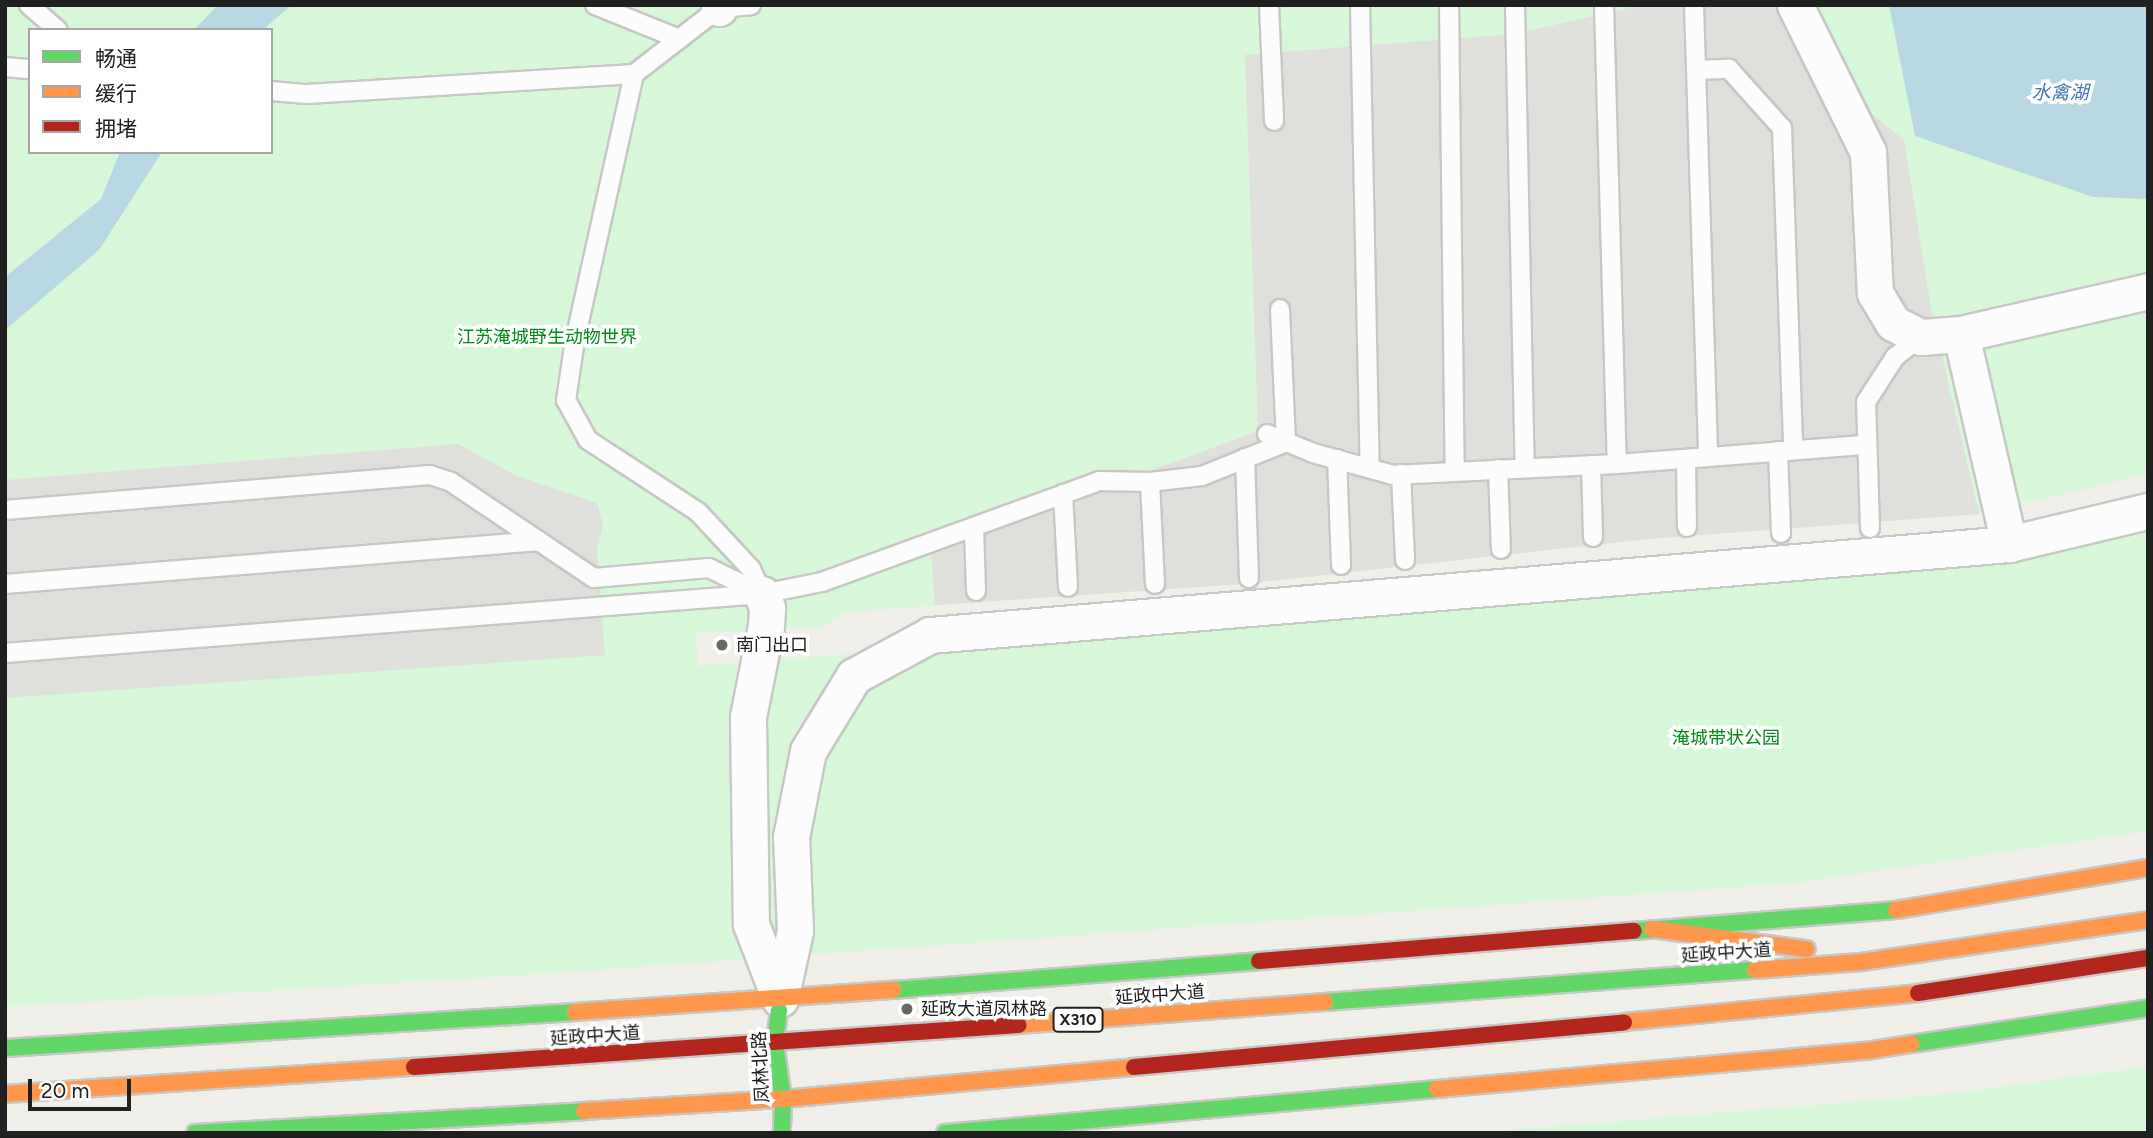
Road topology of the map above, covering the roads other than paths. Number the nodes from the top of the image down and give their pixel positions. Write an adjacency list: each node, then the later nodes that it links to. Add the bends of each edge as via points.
1 (29, 5): 11 (lane)
2 (595, 5): 12 (lane)
3 (1269, 5): 18 (lane)
4 (1360, 5): 33 (lane)
5 (1449, 5): 36 (lane)
6 (1515, 5): 34 (lane)
7 (1604, 5): 31 (lane)
8 (1694, 5): 15 (lane)
9 (1795, 5): 22 (street, via 1868,152 1875,293 1893,323)
10 (729, 6): 12 (lane)
11 (56, 28)
12 (679, 39): 16 (lane)
13 (5, 67): 14 (lane)
14 (28, 69)
15 (1696, 70): 26 (lane, via 1729,69 1782,128); 27 (lane)
16 (634, 74): 17 (lane, via 307,94); 57 (lane, via 566,400 588,440 698,512 751,569)
17 (273, 91)
18 (1274, 121)
19 (2148, 291): 21 (street)
20 (1280, 309): 24 (lane)
21 (1961, 334): 22 (street); 48 (street)
22 (1921, 337): 25 (lane, via 1895,357 1866,402)
23 (1266, 434): 24 (lane)
24 (1286, 442): 28 (lane); 30 (lane)
25 (1866, 445): 26 (lane); 44 (lane)
26 (1786, 451): 27 (lane); 45 (lane)
27 (1708, 457): 29 (lane)
28 (1245, 458): 38 (lane, via 1202,476); 52 (lane)
29 (1686, 458): 31 (lane); 43 (lane)
30 (1337, 459): 33 (lane); 51 (lane)
31 (1617, 464): 32 (lane)
32 (1591, 465): 34 (lane); 46 (lane)
33 (1370, 468): 37 (lane)
34 (1525, 468): 35 (lane)
35 (1498, 469): 36 (lane); 49 (lane)
36 (1455, 471): 37 (lane)
37 (1401, 474): 50 (lane)
38 (1150, 482): 39 (lane, via 1099,481); 54 (lane)
39 (1063, 494): 42 (lane); 55 (lane)
40 (5, 510): 47 (lane, via 430,475 451,482)
41 (2148, 511): 48 (street)
42 (974, 527): 56 (lane); 57 (lane, via 822,582)
43 (1687, 527)
44 (1870, 528)
45 (1781, 533)
46 (1592, 537)
47 (539, 541): 53 (lane); 57 (lane, via 594,578 709,568)
48 (2009, 544): 64 (street, via 930,635 854,676 808,751 791,837 795,931)
49 (1501, 549)
50 (1405, 560)
51 (1341, 565)
52 (1249, 578)
53 (5, 584)
54 (1155, 584)
55 (1068, 587)
56 (976, 591)
57 (762, 594): 58 (lane); 64 (street, via 766,626 748,716 751,924)
58 (5, 653)
59 (2148, 868): 61 (main road, via 1893,910)
60 (2148, 920): 63 (main road, 延政中大道 / X310)
61 (1652, 929): 63 (main road); 64 (main road)
62 (2148, 958): 69 (main road, via 1877,999)
63 (1879, 959): 66 (main road, 延政中大道 / X310)
64 (780, 999): 66 (main road, 凤林北路); 67 (main road)
65 (2148, 1008): 72 (main road, via 1866,1051)
66 (775, 1043): 68 (main road, 延政中大道 / X310); 69 (main road, 凤林北路)
67 (5, 1048)
68 (5, 1094)
69 (783, 1099): 70 (main road); 71 (main road, 凤林北路)
70 (195, 1133)
71 (782, 1133)
72 (945, 1133)

